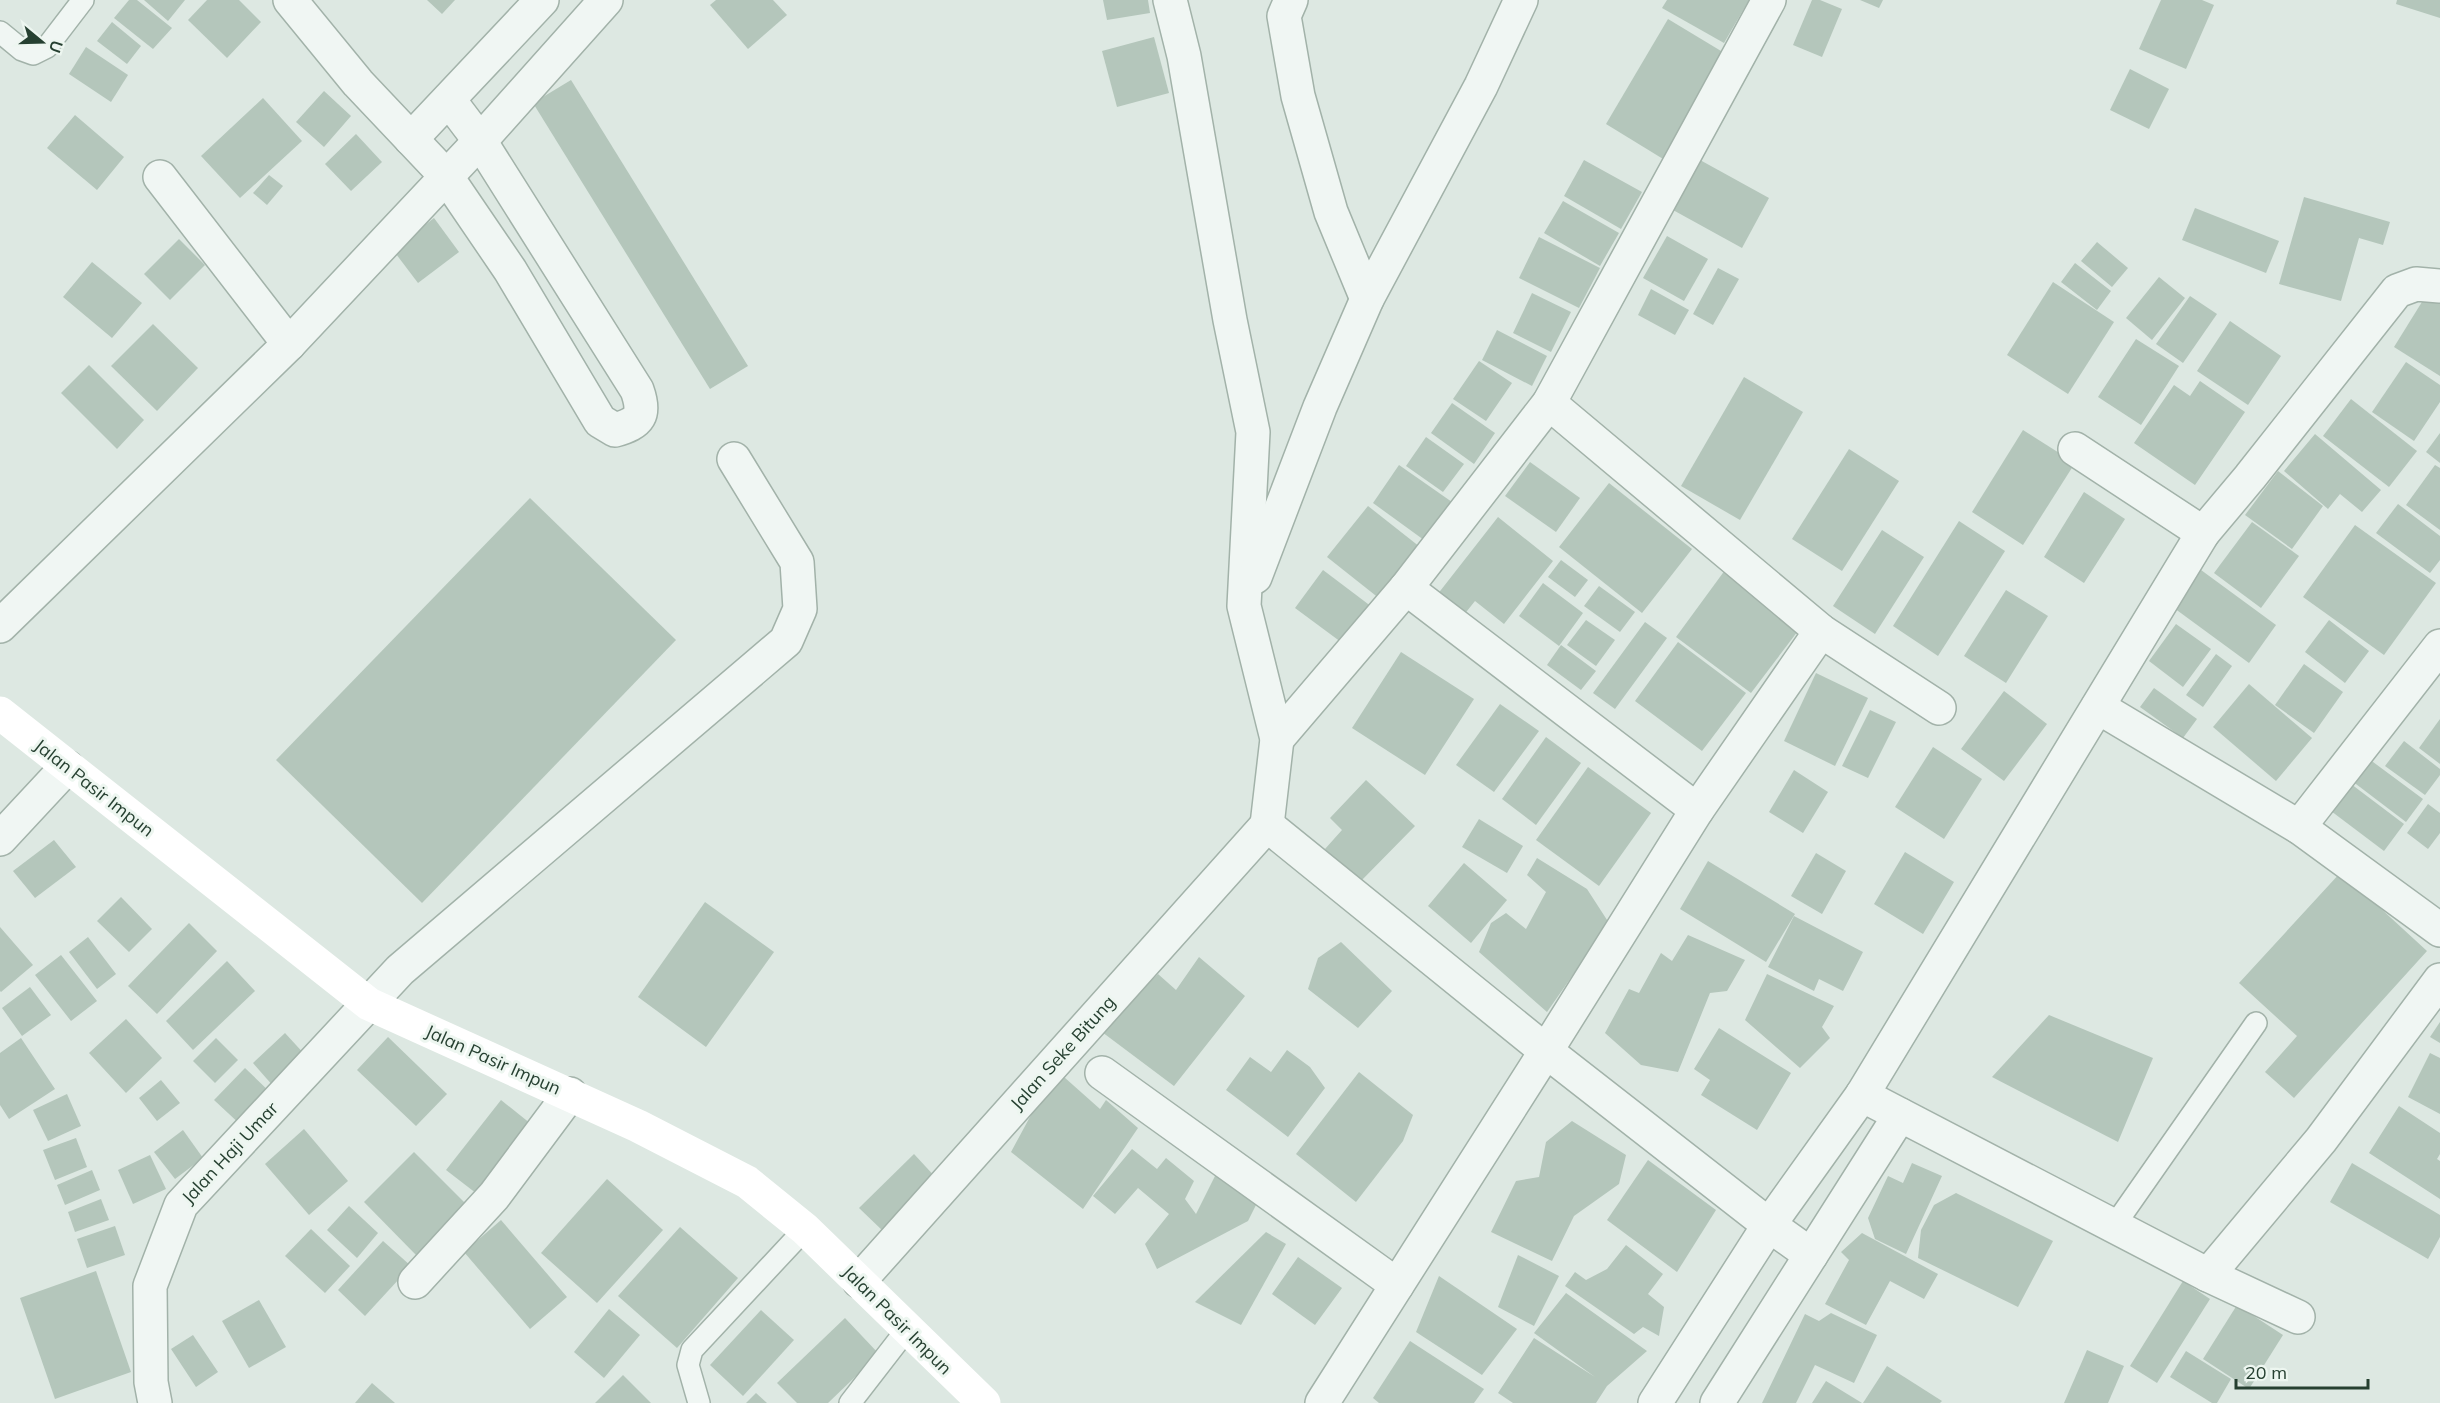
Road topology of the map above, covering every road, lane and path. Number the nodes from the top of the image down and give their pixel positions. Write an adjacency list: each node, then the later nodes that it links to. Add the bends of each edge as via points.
1 (83, 0): 9 (lane, via 46,47 33,54)
2 (290, 0): 11 (street, via 358,83)
3 (542, 0): 10 (street)
4 (606, 0): 12 (street)
5 (1170, 0): 23 (street, via 1184,56 1253,432)
6 (1521, 0): 16 (street, via 1481,86)
7 (1769, 0): 18 (street)
8 (1285, 5): 16 (street, via 1298,96 1331,212)
9 (0, 32)
10 (449, 100): 11 (street); 12 (street)
11 (411, 139): 13 (street)
12 (480, 141): 13 (street); 13 (street, via 636,390 642,404 640,417 630,426 615,430 600,421 510,270)
13 (446, 176): 17 (street)
14 (160, 177): 17 (street)
15 (2440, 286): 21 (street, via 2416,284 2397,291)
16 (1368, 299): 23 (street, via 1320,406)
17 (289, 344): 24 (street)
18 (1549, 403): 22 (street); 25 (street)
19 (2075, 449): 21 (street)
20 (735, 459): 38 (street, Jalan Haji Umar, via 797,562 800,609 786,640 400,970)
21 (2203, 533): 27 (street)
22 (1406, 588): 30 (street); 32 (street)
23 (1244, 606): 30 (street)
24 (0, 626)
25 (1821, 630): 28 (street); 32 (street)
26 (2440, 646): 34 (street)
27 (2098, 707): 34 (street); 43 (street)
28 (1939, 708)
29 (0, 713): 31 (street, Jalan Pasir Impun)
30 (1278, 739): 33 (street)
31 (67, 767): 35 (street); 38 (street, Jalan Pasir Impun)
32 (1697, 810): 40 (street)
33 (1267, 825): 40 (street); 50 (street, Jalan Seke Bitung)
34 (2299, 827): 36 (street)
35 (0, 838)
36 (2440, 930)
37 (2440, 980): 49 (street, via 2321,1140)
38 (369, 1004): 42 (street, Jalan Pasir Impun); 55 (street, Jalan Haji Umar, via 181,1204 150,1286 151,1382)
39 (2256, 1023): 46 (lane)
40 (1546, 1052): 45 (street); 52 (street)
41 (1102, 1073): 52 (street)
42 (570, 1094): 47 (street, Jalan Pasir Impun, via 747,1182); 51 (street, via 494,1196)
43 (1862, 1095): 44 (street); 45 (street)
44 (1900, 1115): 46 (street); 48 (street)
45 (1769, 1225): 48 (street); 60 (street)
46 (2114, 1226): 49 (street)
47 (805, 1229): 50 (street, Jalan Pasir Impun); 56 (lane, via 692,1350 688,1365)
48 (1811, 1255): 61 (street)
49 (2208, 1275): 53 (street)
50 (859, 1281): 54 (street, Jalan Pasir Impun)
51 (416, 1282)
52 (1397, 1285): 59 (street)
53 (2298, 1317)
54 (908, 1328): 57 (lane); 58 (street, Jalan Pasir Impun)
55 (155, 1403)
56 (699, 1403)
57 (850, 1403)
58 (984, 1403)
59 (1322, 1403)
60 (1655, 1403)
61 (1717, 1403)

